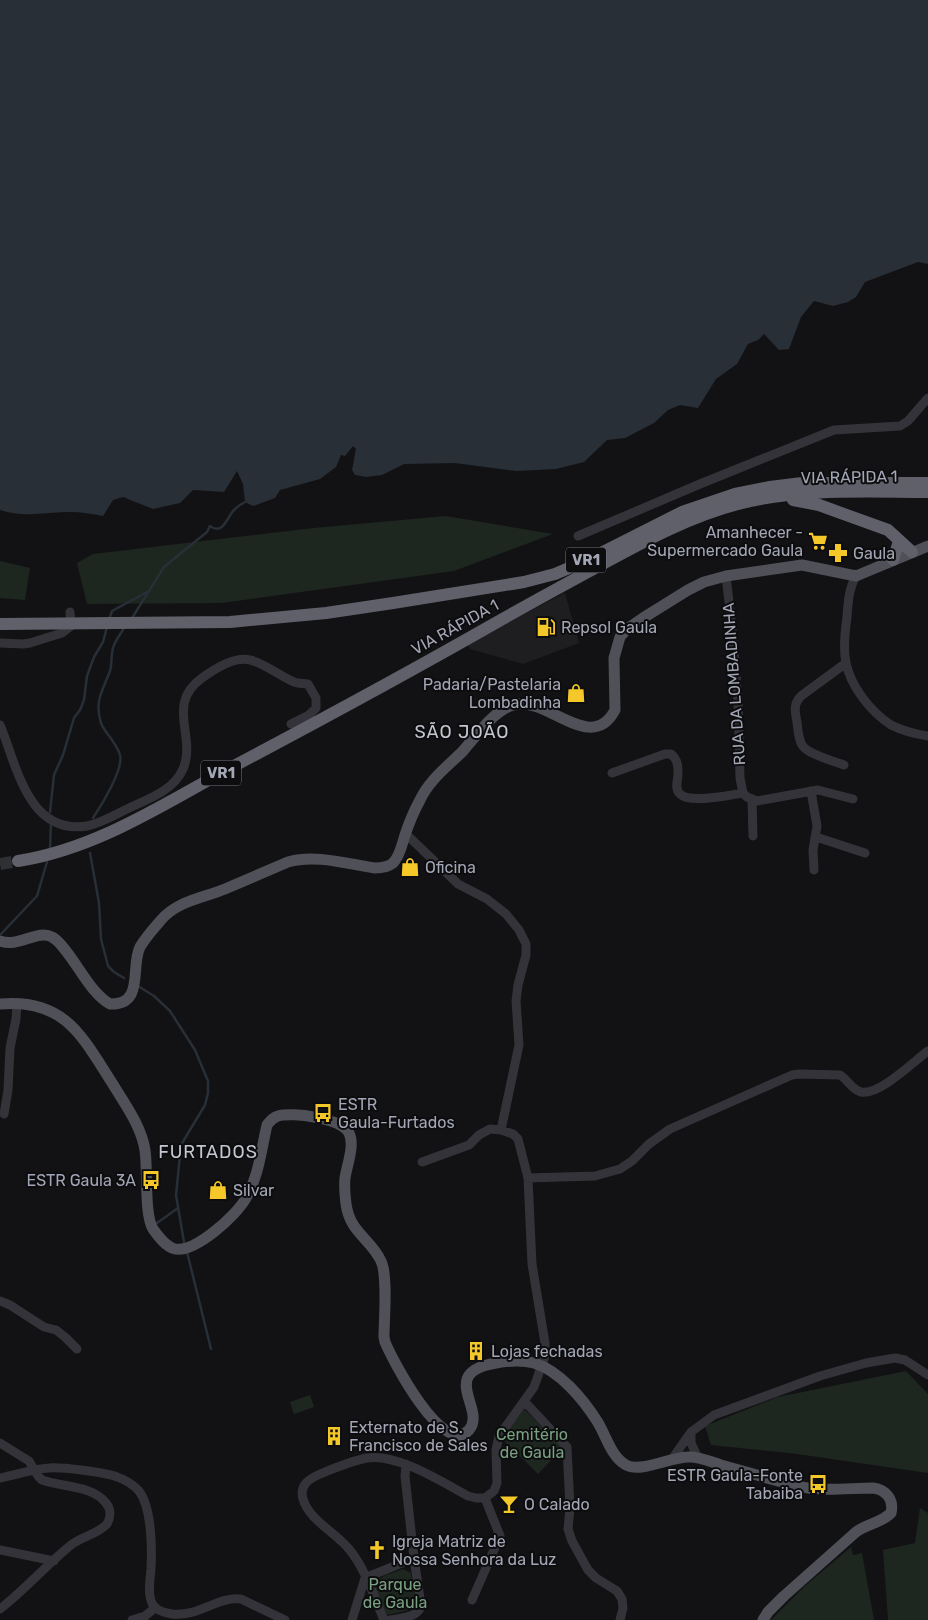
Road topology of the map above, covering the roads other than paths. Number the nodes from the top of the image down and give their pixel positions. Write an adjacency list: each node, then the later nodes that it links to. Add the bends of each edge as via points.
1 (928, 398): 7 (street, via 908,422 900,426 834,430)
2 (928, 474): 3 (highway)
3 (895, 483): 4 (highway, VIA RÁPIDA 1 / VR1); 15 (highway, VIA RÁPIDA 1 / VR1, via 802,483 735,494 682,512 555,574 524,582 326,614 230,622)
4 (928, 483)
5 (928, 492): 6 (highway, VIA RÁPIDA 1 / VR1)
6 (773, 497): 8 (highway, via 819,505 888,530); 31 (highway, VIA RÁPIDA 1 / VR1, via 686,521 95,840)
7 (578, 536)
8 (899, 541): 10 (highway); 11 (highway)
9 (928, 546): 10 (main road)
10 (912, 552): 11 (main road)
11 (894, 560): 13 (main road)
12 (726, 576): 13 (main road, via 802,565); 24 (street, RUA DA LOMBADINHA, via 734,646); 27 (main road, via 704,582 675,597 620,637 614,658 615,710 605,724 584,727 527,704 503,709 426,790)
13 (856, 576): 17 (street, via 850,590 847,614)
14 (70, 612): 16 (street, via 70,626 62,633 23,644)
15 (0, 624)
16 (0, 643)
17 (846, 663): 20 (street, via 853,682 876,713 909,733); 21 (street, via 801,696 795,708 799,739 806,750)
18 (291, 724): 19 (street, via 316,708 316,698 308,684 296,683 251,660 241,659 226,664 203,677 188,690 183,701 186,760 176,780 152,797 99,822 75,827 48,818 28,798)
19 (0, 725)
20 (928, 736)
21 (844, 765)
22 (612, 773): 24 (street, via 671,754 678,764 677,788 683,796 712,798)
23 (811, 791): 25 (street, via 822,790); 26 (street); 29 (street)
24 (743, 793): 26 (street)
25 (853, 799)
26 (752, 800): 28 (street)
27 (406, 833): 33 (main road, via 398,856 387,866 375,868 300,858 173,908 140,947 133,991 128,998 116,1004 100,997 54,938 43,935 14,944); 38 (street, via 458,884 487,899 506,914 526,944 516,1001 519,1045)
28 (753, 836)
29 (816, 837): 30 (street); 32 (street)
30 (865, 853)
31 (18, 861)
32 (814, 870)
33 (0, 941)
34 (16, 1003): 35 (main road); 37 (street); 43 (main road, via 36,1006 72,1025 129,1111 142,1138 146,1159 149,1218 166,1244 177,1249 199,1243 243,1204 256,1176 270,1120 280,1115 314,1117 342,1125 351,1138 344,1188 348,1217 383,1266 385,1342 422,1407 445,1429 457,1434 465,1433 472,1422 466,1385 471,1373 482,1366 502,1362 528,1362)
35 (0, 1004)
36 (928, 1050): 40 (street, via 881,1088 871,1092 854,1088 840,1075 792,1075 670,1129 620,1169 589,1177)
37 (4, 1114)
38 (501, 1130): 39 (street, via 490,1129 469,1145); 40 (street, via 518,1139)
39 (422, 1162)
40 (528, 1178): 43 (street, via 532,1264 545,1343)
41 (0, 1301): 42 (street, via 44,1327 56,1330)
42 (77, 1349)
43 (542, 1366): 45 (street); 49 (main road, via 580,1398 615,1455 626,1466 642,1467)
44 (928, 1375): 46 (street, via 896,1358 866,1363 820,1376 714,1415)
45 (525, 1402): 53 (street, via 499,1436 497,1483 494,1491); 67 (street, via 567,1447 568,1530 588,1570 617,1591 622,1599)
46 (691, 1432): 48 (street, via 691,1443); 49 (street)
47 (0, 1443): 51 (street, via 29,1461)
48 (698, 1458): 49 (main road, via 689,1456); 68 (main road, via 806,1488 878,1489 888,1494 891,1501 891,1513 886,1518 856,1532 784,1596)
49 (672, 1460)
50 (406, 1464): 53 (street, via 468,1496); 55 (street); 57 (street, via 380,1458 355,1461 310,1478 302,1488 302,1496 310,1512 348,1548)
51 (34, 1471): 52 (street); 56 (street, via 42,1480 81,1488 100,1498 110,1510 106,1524 72,1544); 59 (street, via 49,1468 116,1476 139,1491 152,1542 150,1590)
52 (0, 1478)
53 (485, 1498): 58 (street, via 500,1536)
54 (0, 1550): 56 (street)
55 (414, 1558): 57 (street); 66 (street, via 420,1611)
56 (54, 1560): 60 (street)
57 (365, 1578): 64 (street); 65 (street)
58 (472, 1600)
59 (155, 1608): 61 (street); 63 (street, via 165,1613 191,1614 235,1598)
60 (0, 1609)
61 (144, 1618): 62 (street)
62 (132, 1620)
63 (285, 1620)
64 (352, 1620)
65 (384, 1620)
66 (390, 1620)
67 (620, 1620)
68 (763, 1620)

